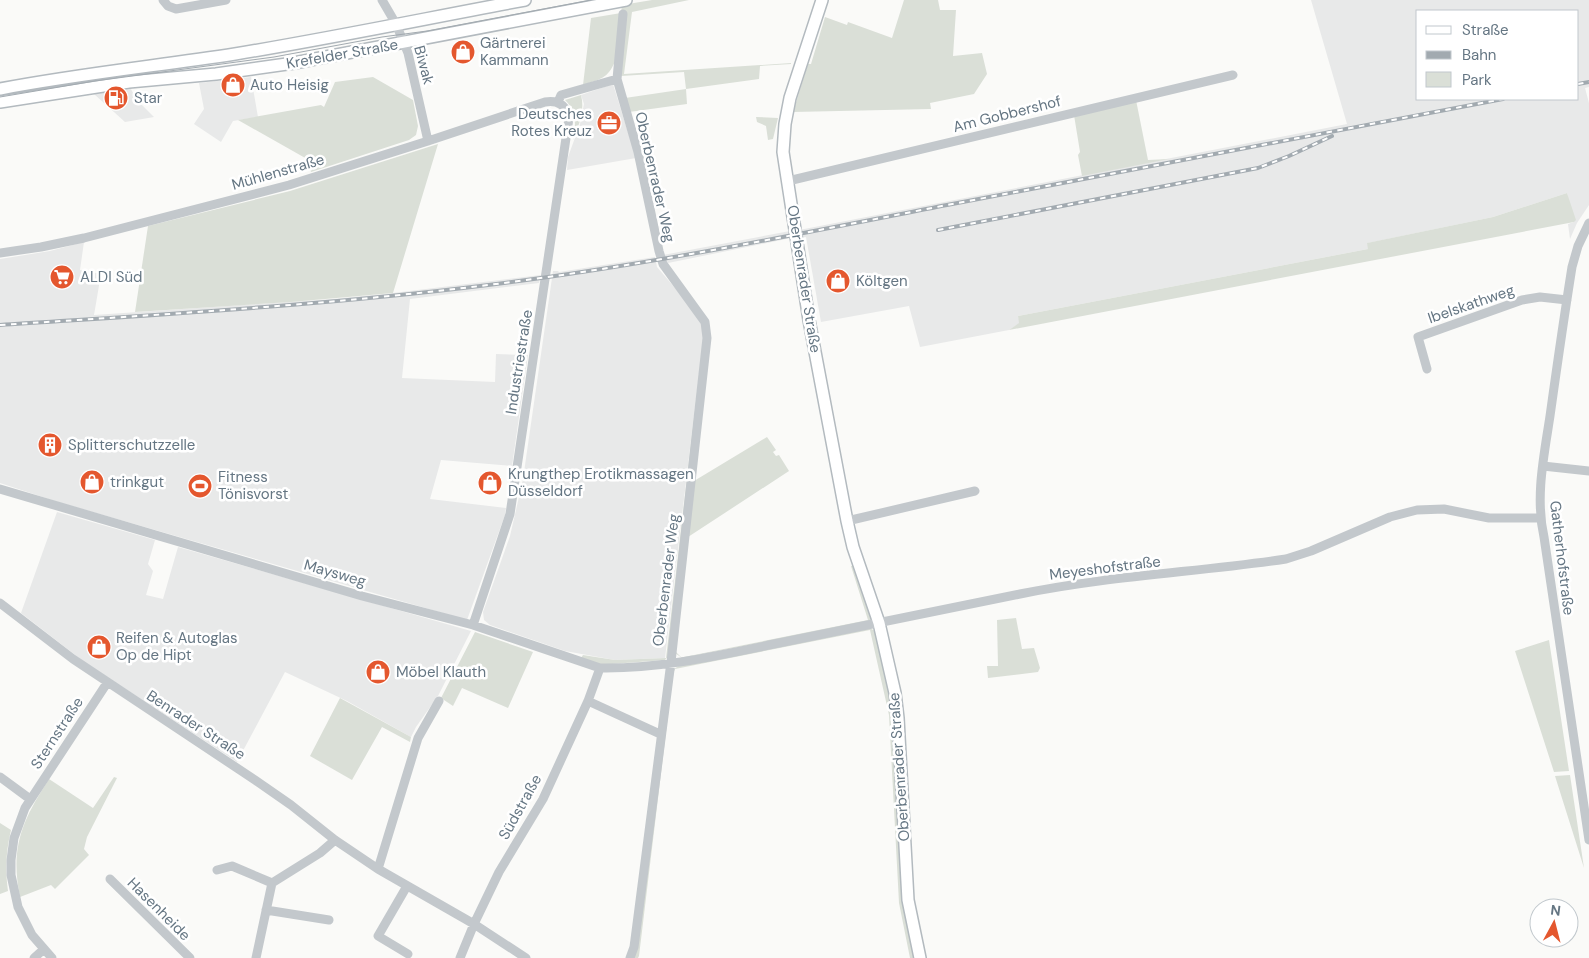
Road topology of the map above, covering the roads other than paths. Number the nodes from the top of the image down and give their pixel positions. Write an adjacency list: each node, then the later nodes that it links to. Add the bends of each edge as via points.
1 (163, 0): 2 (street, via 176,9)
2 (226, 0)
3 (382, 0): 9 (street, Biwak)
4 (525, 0): 9 (main road, Krefelder Straße)
5 (624, 0): 11 (main road, Krefelder Straße)
6 (815, 0): 10 (main road, Oberbenrader Straße)
7 (822, 0): 10 (main road, Oberbenrader Straße)
8 (623, 14): 13 (street, Oberbenrader Weg)
9 (396, 24): 11 (street, Biwak); 14 (main road, Krefelder Straße, via 234,54)
10 (809, 38): 18 (main road, Oberbenrader Straße, via 784,124 783,152)
11 (404, 43): 15 (main road, Krefelder Straße, via 256,69 128,82); 17 (street, Biwak)
12 (1233, 75): 18 (street, Am Gobbershof)
13 (617, 79): 16 (street, via 561,95); 32 (street, Oberbenrader Weg, via 638,152 662,260 707,327)
14 (0, 89)
15 (0, 102)
16 (558, 102): 17 (street, Mühlenstraße, via 545,102); 31 (street, Industriestraße, via 567,110 569,118 510,514)
17 (428, 141): 20 (street, Mühlenstraße, via 289,185 84,238)
18 (788, 181): 28 (main road, Oberbenrader Straße, via 809,320)
19 (1589, 223): 21 (street, Gatherhofstraße, via 1578,246)
20 (0, 253)
21 (1567, 300): 22 (street, Ibelskathweg, via 1540,297 1522,300 1418,337); 23 (street, Gatherhofstraße)
22 (1427, 369)
23 (1543, 466): 24 (street); 27 (street, Gatherhofstraße)
24 (1589, 471)
25 (0, 490): 31 (street, Maysweg, via 362,596)
26 (975, 491): 28 (street)
27 (1540, 518): 30 (street, Meyeshofstraße, via 1489,518 1444,509 1417,510 1390,517 1286,559 1077,584); 40 (street, Gatherhofstraße)
28 (847, 521): 30 (main road, Oberbenrader Straße)
29 (0, 603): 34 (street, Benrader Straße)
30 (879, 622): 32 (street, Meyeshofstraße); 59 (main road, Oberbenrader Straße, via 898,718 908,900)
31 (473, 625): 33 (street, Maysweg)
32 (667, 663): 33 (street, Maysweg); 37 (street, Oberbenrader Weg)
33 (600, 668): 36 (street, Südstraße)
34 (107, 683): 39 (street, Sternstraße); 41 (street, Benrader Straße, via 291,805)
35 (439, 701): 42 (street, via 418,738)
36 (588, 701): 37 (street); 49 (street, Südstraße, via 543,799 498,872)
37 (659, 734): 58 (street, Oberbenrader Weg, via 634,947)
38 (0, 777): 39 (street)
39 (30, 799): 50 (street, Sternstraße, via 14,838 12,876 22,918)
40 (1589, 838)
41 (335, 840): 42 (street, Benrader Straße); 45 (street)
42 (378, 869): 46 (street, Benrader Straße)
43 (217, 870): 45 (street, via 232,866)
44 (110, 879): 54 (street, Hasenheide)
45 (272, 883): 47 (street)
46 (407, 886): 49 (street, Benrader Straße); 51 (street, via 378,936)
47 (266, 910): 48 (street); 55 (street)
48 (329, 920)
49 (474, 924): 56 (street, Südstraße); 57 (street, Benrader Straße)
50 (44, 949): 52 (street); 53 (street, Sternstraße)
51 (408, 954)
52 (34, 958)
53 (52, 958)
54 (190, 958)
55 (256, 958)
56 (460, 958)
57 (526, 958)
58 (630, 958)
59 (920, 958)

